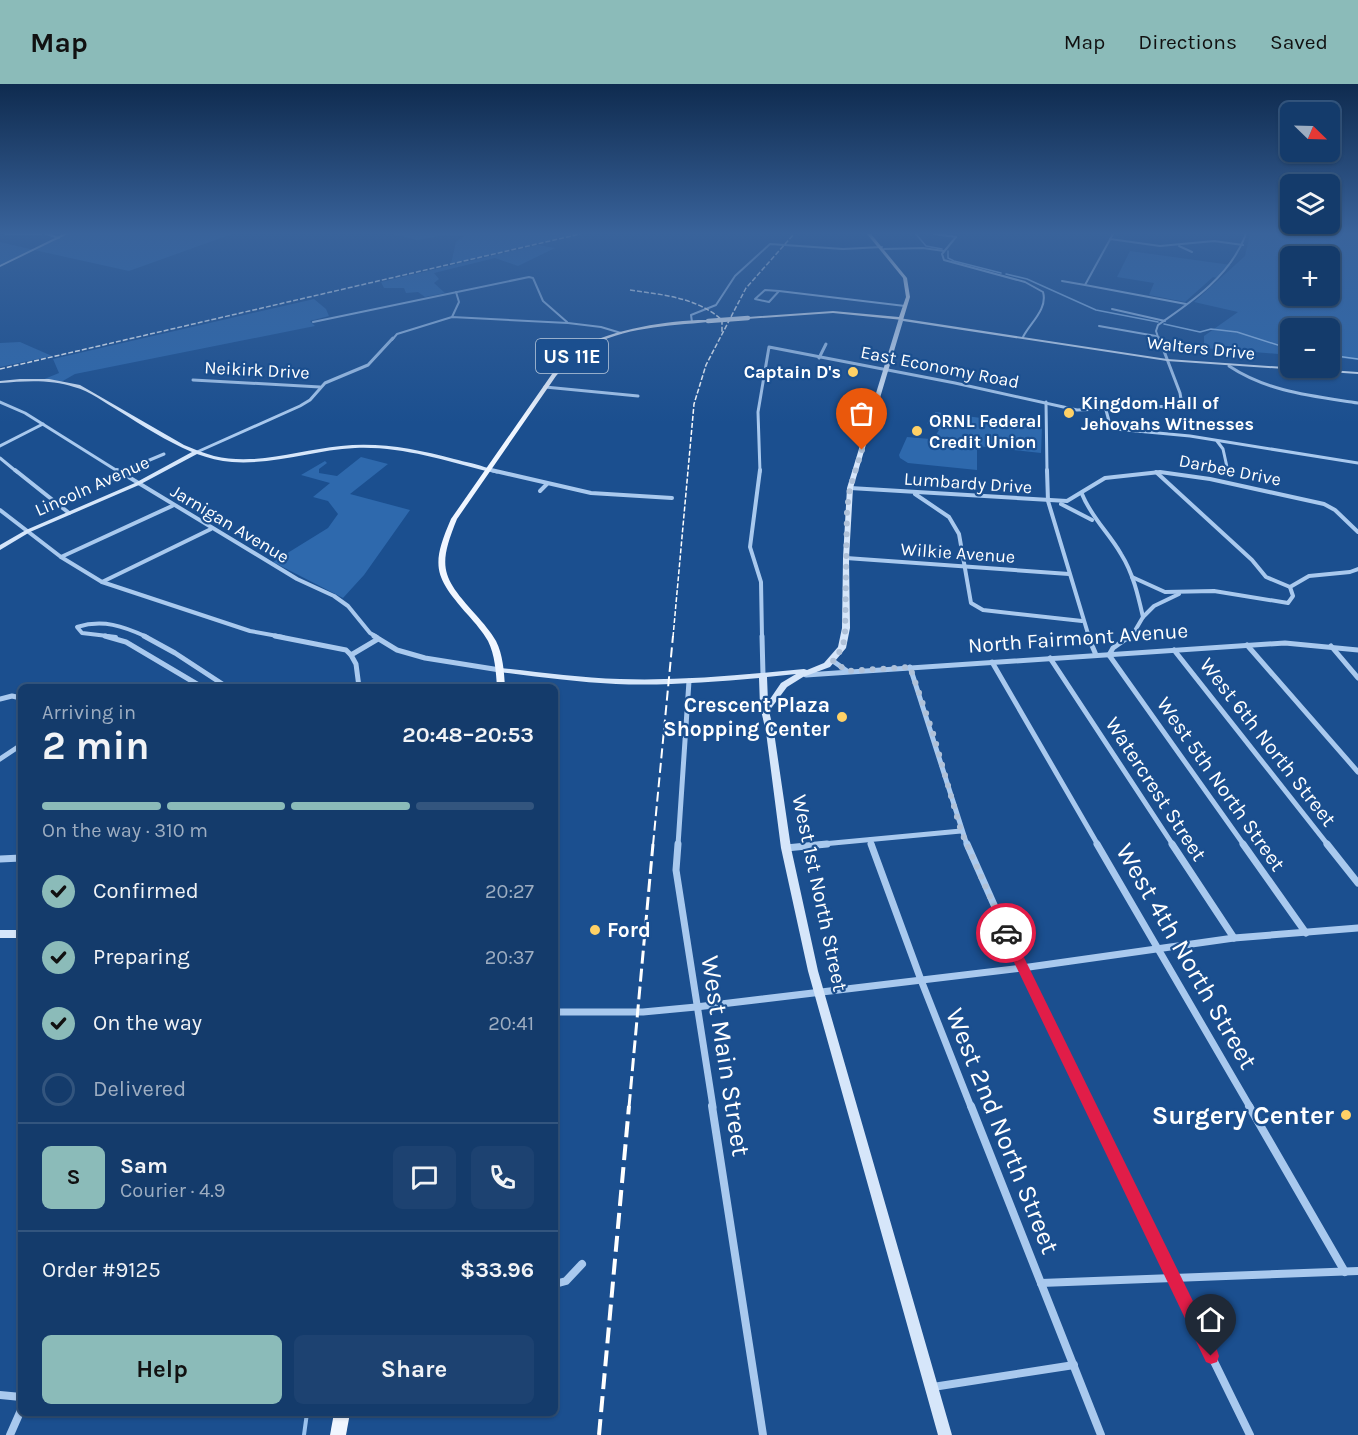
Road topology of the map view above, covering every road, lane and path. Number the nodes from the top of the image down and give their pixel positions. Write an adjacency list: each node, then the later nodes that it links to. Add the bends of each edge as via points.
1 (432, 297): 19 (street)
2 (458, 297): 16 (street)
3 (541, 297): 21 (street)
4 (720, 297): 20 (street, via 716,305 691,315)
5 (757, 297): 6 (street, via 771,301)
6 (774, 297)
7 (829, 297): 13 (street)
8 (908, 297): 13 (main road)
9 (1045, 297): 26 (street, via 1043,307)
10 (1150, 297): 12 (street)
11 (1195, 297): 12 (street)
12 (1187, 304): 18 (street)
13 (904, 308): 15 (main road, via 893,314); 17 (main road)
14 (1112, 309): 18 (street)
15 (877, 315): 17 (main road, US 11E); 20 (main road, US 11E, bridge, via 833,312)
16 (452, 317): 21 (street); 22 (street)
17 (901, 319): 26 (main road, Walters Drive); 32 (main road)
18 (1165, 321): 25 (street, via 1158,325)
19 (313, 322)
20 (692, 322): 24 (main road, US 11E)
21 (568, 324): 24 (street)
22 (423, 326): 36 (street, via 397,334 360,370)
23 (1099, 326): 25 (street)
24 (621, 333): 37 (main road, US 11E, via 576,353)
25 (1156, 336): 30 (street)
26 (1023, 337): 30 (main road, Walters Drive)
27 (826, 344): 29 (street)
28 (769, 348): 29 (street, East Economy Road); 96 (street, West 1st North Street, via 758,412 761,463 750,547 761,582)
29 (819, 358): 32 (street, East Economy Road)
30 (1167, 360): 31 (main road, Walters Drive); 42 (street, East Economy Road, via 1180,393 1179,404 1168,408)
31 (1229, 366): 33 (main road, Walters Drive); 41 (street, via 1271,388)
32 (886, 370): 40 (street, East Economy Road); 56 (main road)
33 (1358, 373)
34 (193, 380): 36 (street, Neikirk Drive)
35 (0, 382): 46 (main road, via 42,380 78,386)
36 (320, 387): 46 (street, via 300,406)
37 (545, 387): 38 (street); 51 (main road, US 11E)
38 (638, 396)
39 (0, 402): 43 (street, Jarnigan Avenue)
40 (1046, 402): 42 (street, East Economy Road, via 1077,410); 61 (street)
41 (1358, 402)
42 (1106, 410): 44 (street, via 1115,429)
43 (41, 423): 45 (street); 52 (street, Jarnigan Avenue)
44 (1217, 441): 49 (street); 50 (street)
45 (0, 444)
46 (197, 453): 51 (main road, via 216,458 258,459 377,446); 54 (main road, Lincoln Avenue)
47 (164, 454): 52 (street)
48 (0, 458): 64 (street)
49 (1358, 463)
50 (1227, 467)
51 (486, 469): 55 (street); 93 (main road, US 11E, via 444,538 441,573 490,639)
52 (120, 472): 54 (street, Jarnigan Avenue)
53 (1156, 472): 59 (street, Darbee Drive, via 1101,478); 68 (street, Darbee Drive, via 1193,474 1318,502 1335,510); 77 (street, via 1266,577)
54 (137, 484): 62 (street, Jarnigan Avenue); 64 (main road, Lincoln Avenue)
55 (547, 484): 57 (street); 60 (street, via 613,496)
56 (850, 488): 58 (street, Lumbardy Drive); 71 (main road)
57 (540, 491)
58 (914, 493): 61 (street, Lumbardy Drive); 72 (street, via 949,517 959,534)
59 (1082, 494): 61 (street, via 1067,501); 65 (street)
60 (672, 498)
61 (1048, 501): 65 (street, via 1074,508); 74 (street)
62 (172, 506): 66 (street, Jarnigan Avenue); 70 (street)
63 (0, 510): 67 (street)
64 (69, 513): 67 (main road, Lincoln Avenue)
65 (1095, 522): 75 (street, via 1116,547)
66 (211, 529): 76 (street); 81 (street, Jarnigan Avenue, via 334,596)
67 (28, 531): 69 (main road, Lincoln Avenue); 70 (street)
68 (1358, 532)
69 (0, 548)
70 (61, 557): 76 (street)
71 (846, 558): 72 (street, Wilkie Avenue); 90 (main road, via 845,637)
72 (966, 567): 74 (street, Wilkie Avenue); 80 (street, via 974,607)
73 (1358, 569): 77 (street, via 1309,576)
74 (1069, 574): 80 (street)
75 (1132, 577): 78 (street, via 1165,592); 79 (street)
76 (102, 582): 86 (street, via 250,631 334,647)
77 (1290, 587): 78 (street, via 1293,596 1288,603 1214,591)
78 (1180, 593): 79 (street, via 1154,606)
79 (1143, 617): 87 (street, via 1133,634)
80 (1082, 621): 88 (street)
81 (378, 639): 86 (street); 93 (street, via 397,650 425,658)
82 (1247, 645): 83 (street, North Fairmont Avenue); 85 (street, North Fairmont Avenue); 110 (street)
83 (1331, 646): 84 (street, North Fairmont Avenue); 98 (street)
84 (1358, 650)
85 (1174, 651): 87 (street, North Fairmont Avenue); 116 (street, West 6th North Street)
86 (351, 655): 102 (street)
87 (1109, 655): 88 (street, North Fairmont Avenue); 118 (street, West 5th North Street)
88 (1096, 656): 89 (street, North Fairmont Avenue)
89 (1050, 658): 91 (street, North Fairmont Avenue); 121 (street, Watercrest Street)
90 (833, 661): 94 (main road); 95 (street)
91 (992, 662): 92 (street, North Fairmont Avenue); 122 (street, West 4th North Street)
92 (910, 667): 95 (street, North Fairmont Avenue); 111 (street)
93 (500, 670): 99 (main road, via 590,680); 103 (main road, US 11E)
94 (814, 670): 96 (main road); 97 (main road)
95 (847, 671): 97 (street, North Fairmont Avenue)
96 (763, 675): 99 (main road); 104 (main road); 107 (main road, West 1st North Street)
97 (800, 675): 104 (main road)
98 (1358, 678)
99 (689, 681): 126 (street, West Main Street, via 676,870)
100 (197, 684): 101 (street, via 116,637 82,633 77,627 85,622 107,622 137,630)
101 (222, 684)
102 (359, 684)
103 (501, 684)
104 (784, 685): 107 (main road)
105 (18, 697): 106 (street)
106 (0, 699)
107 (767, 709): 113 (main road, West 1st North Street)
108 (18, 747): 109 (street)
109 (0, 759)
110 (1358, 772)
111 (961, 831): 112 (street); 123 (street)
112 (870, 840): 113 (street); 124 (street, West 2nd North Street)
113 (786, 848): 125 (main road, West 1st North Street)
114 (18, 858): 115 (street)
115 (0, 859)
116 (1358, 883)
117 (1358, 928): 118 (street)
118 (1306, 933): 121 (street)
119 (0, 934): 120 (main road)
120 (18, 934)
121 (1234, 938): 122 (street)
122 (1159, 950): 123 (street); 130 (street, West 4th North Street)
123 (1022, 968): 124 (street); 131 (street)
124 (921, 980): 125 (street); 132 (street, West 2nd North Street)
125 (820, 994): 126 (street); 135 (main road, West 1st North Street)
126 (696, 1007): 127 (street, via 643,1012); 142 (street, West Main Street)
127 (558, 1012)
128 (582, 1264): 133 (street, via 566,1281)
129 (1358, 1271): 130 (street)
130 (1345, 1272): 131 (street)
131 (1173, 1277): 132 (street); 145 (street)
132 (1041, 1282): 134 (street, West 2nd North Street)
133 (558, 1283)
134 (1074, 1365): 135 (street); 144 (street, West 2nd North Street)
135 (932, 1387): 143 (main road, West 1st North Street)
136 (0, 1395): 137 (street)
137 (18, 1397)
138 (18, 1416): 140 (street)
139 (341, 1416): 141 (main road)
140 (10, 1435)
141 (338, 1435)
142 (763, 1435)
143 (945, 1435)
144 (1101, 1435)
145 (1250, 1435)

